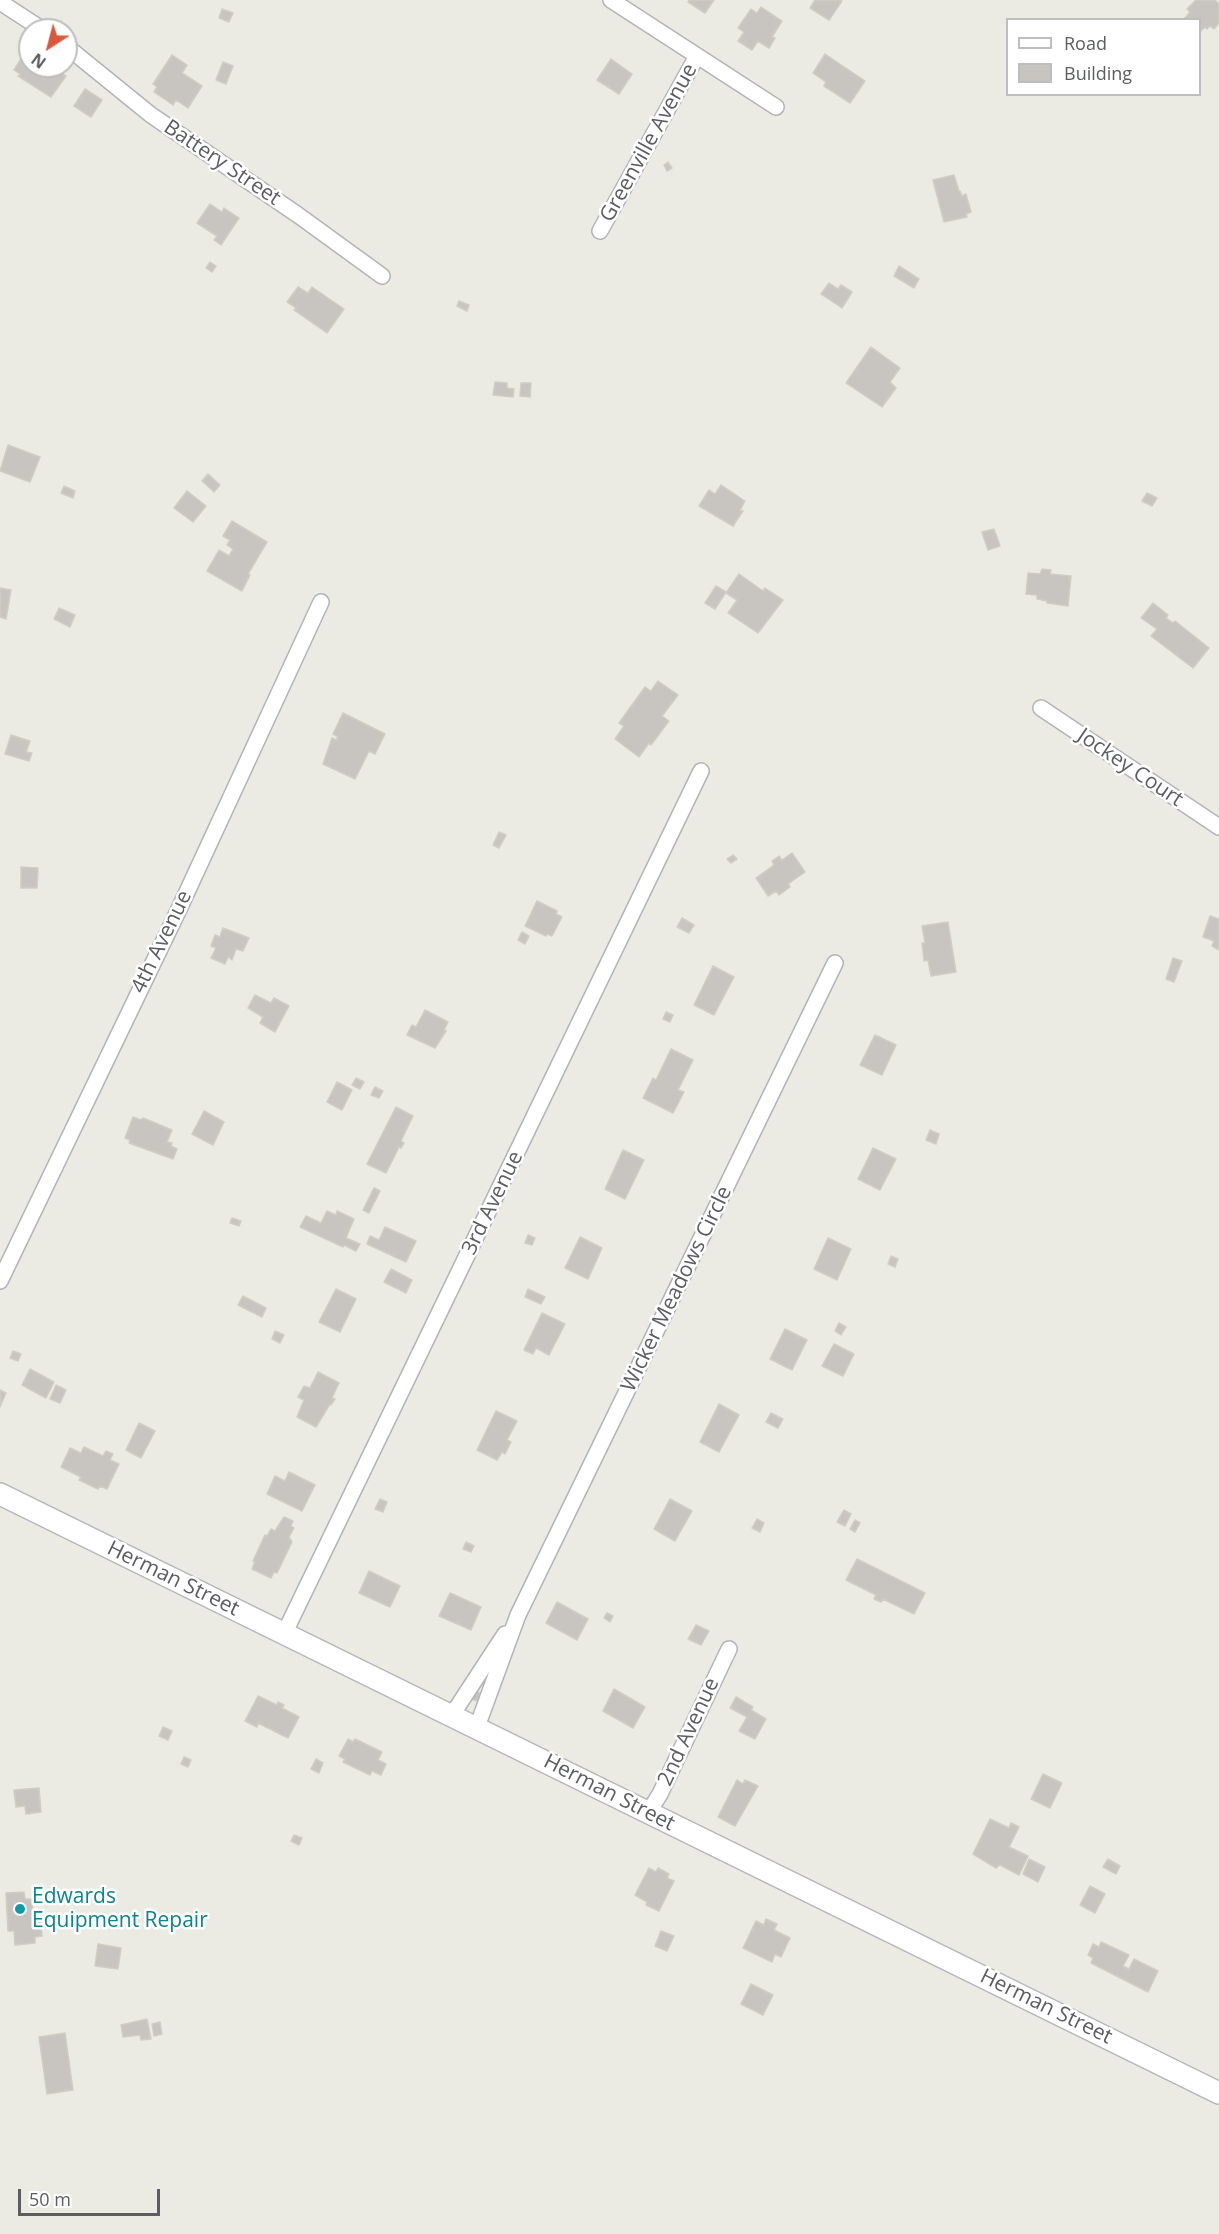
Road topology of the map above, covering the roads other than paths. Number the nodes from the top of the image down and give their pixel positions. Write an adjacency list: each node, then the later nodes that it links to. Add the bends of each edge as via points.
1 (611, 0): 5 (street)
2 (0, 2): 3 (street)
3 (25, 18)
4 (78, 56): 8 (street, Battery Street, via 151,115)
5 (697, 56): 6 (street); 7 (street, Greenville Avenue)
6 (777, 107)
7 (600, 231)
8 (382, 276)
9 (321, 602): 14 (street, 4th Avenue)
10 (1041, 708): 12 (street, Jockey Court)
11 (701, 771): 17 (street, 3rd Avenue)
12 (1219, 827)
13 (835, 963): 16 (street, Wicker Meadows Circle)
14 (0, 1281)
15 (0, 1494): 17 (street, Herman Street)
16 (518, 1615): 19 (street, Wicker Meadows Circle); 20 (street, Wicker Meadows Circle)
17 (284, 1634): 19 (street, Herman Street)
18 (729, 1649): 21 (street, 2nd Avenue)
19 (452, 1715): 20 (street, Herman Street)
20 (477, 1727): 21 (street, Herman Street)
21 (648, 1813): 22 (street, Herman Street)
22 (1219, 2092)

